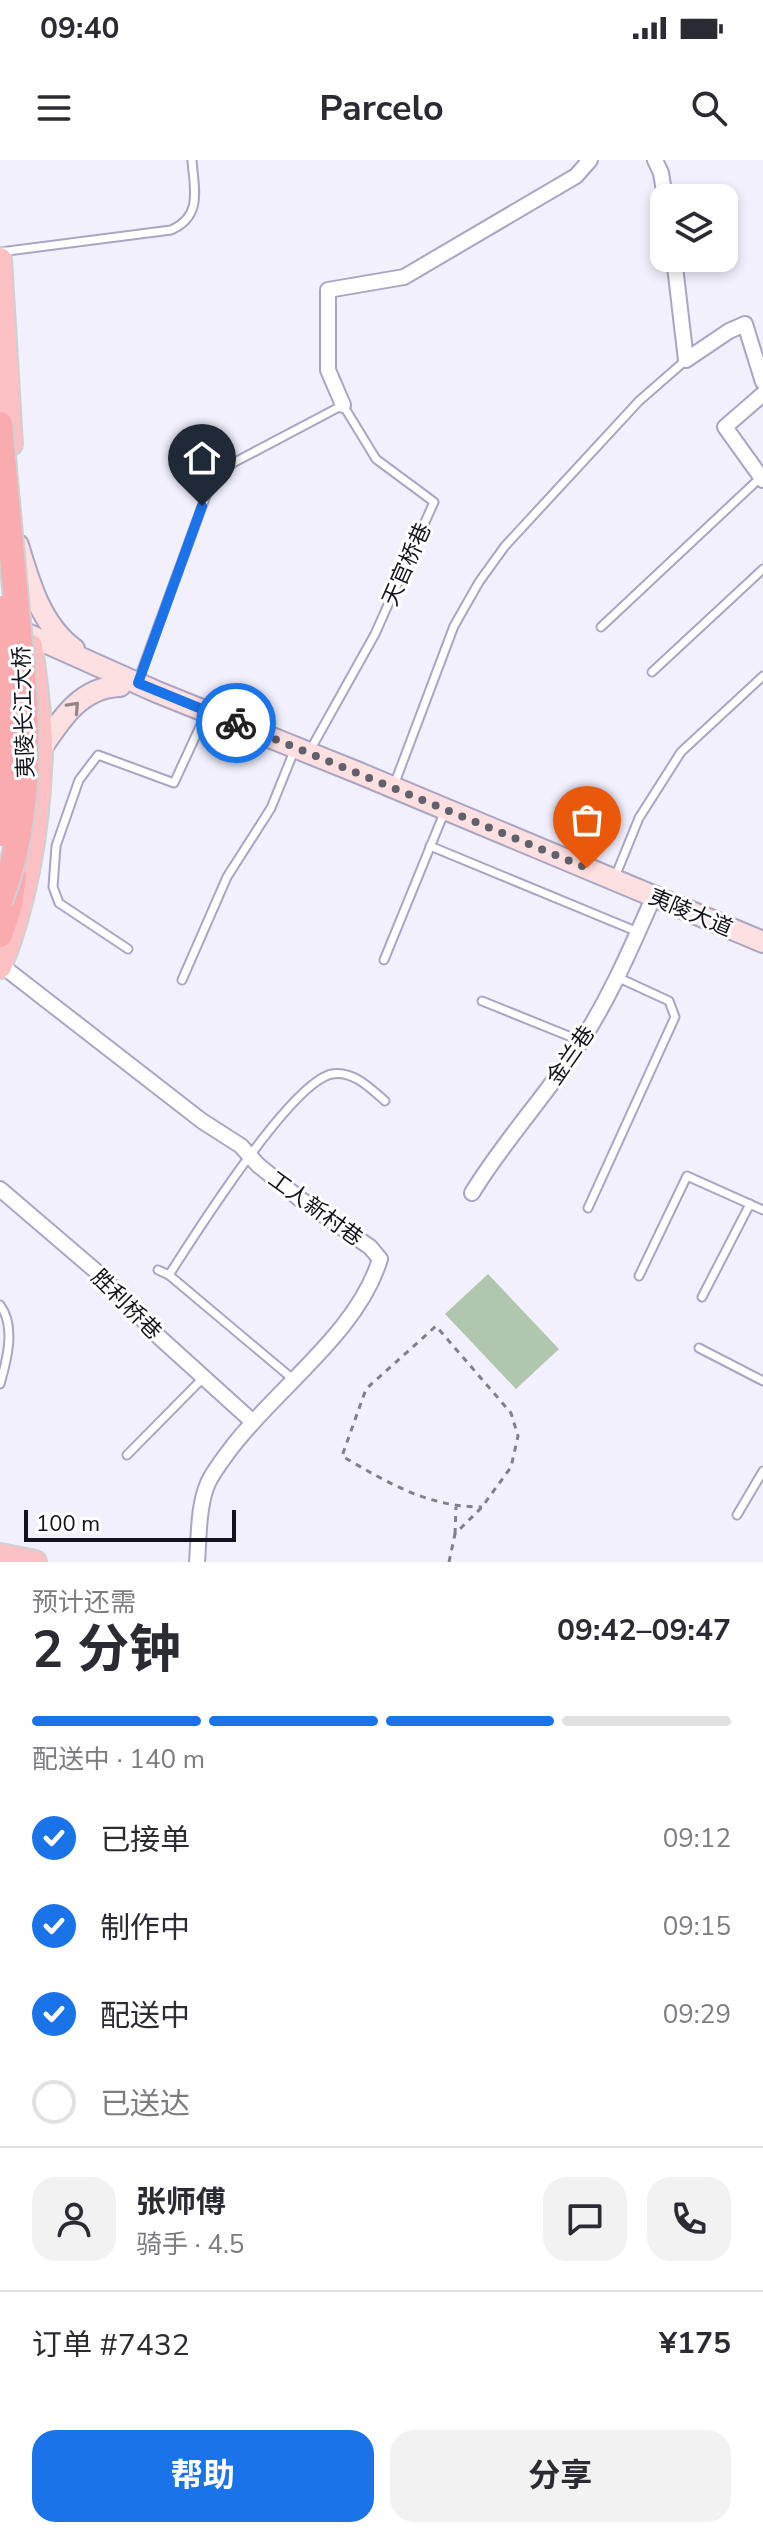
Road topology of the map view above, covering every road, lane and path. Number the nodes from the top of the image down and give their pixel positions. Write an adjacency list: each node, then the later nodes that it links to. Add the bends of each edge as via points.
1 (192, 160): 5 (lane, via 195,199 182,225)
2 (590, 160): 11 (street, via 576,176 404,277 328,290 328,370)
3 (655, 160): 4 (street)
4 (663, 184)
5 (0, 252)
6 (0, 259): 14 (main road)
7 (676, 272): 8 (street)
8 (686, 360): 9 (street, via 745,324); 29 (lane, via 639,401 505,546 479,582 454,626)
9 (763, 382)
10 (763, 394): 13 (street, via 725,427)
11 (343, 405): 24 (lane, via 233,463 211,482); 26 (lane, 天官桥巷, via 376,459 434,502 375,634)
12 (0, 424): 31 (highway, 夷陵长江大桥, bridge, via 27,726 25,797)
13 (762, 478): 18 (lane)
14 (18, 545): 20 (main road); 24 (main road, via 52,626 67,643)
15 (763, 569): 21 (lane)
16 (0, 577): 17 (highway, 夷陵长江大桥)
17 (1, 615): 20 (main road, 夷陵大道); 23 (highway, bridge); 31 (highway, 夷陵长江大桥, bridge, via 9,708)
18 (601, 627)
19 (0, 635): 20 (main road, 夷陵大道)
20 (30, 642): 24 (main road, 夷陵大道); 27 (main road)
21 (652, 672)
22 (763, 676): 33 (lane, via 681,752 639,818)
23 (0, 677)
24 (122, 680): 25 (main road, 夷陵大道); 27 (main road, one-way to 24, via 81,699); 29 (main road, 夷陵大道)
25 (203, 720): 28 (main road, 夷陵大道); 39 (lane, via 174,783 98,755 79,780 56,846 53,887 59,903)
26 (313, 745)
27 (41, 749): 42 (main road, via 28,870)
28 (292, 756): 30 (main road, 夷陵大道); 44 (lane, via 271,808 227,877)
29 (393, 787): 33 (main road, 夷陵大道)
30 (442, 818): 32 (lane); 35 (main road, 夷陵大道)
31 (10, 835): 34 (highway, 夷陵长江大桥, bridge); 37 (highway, bridge, via 10,905)
32 (430, 846): 36 (lane); 41 (lane)
33 (614, 880): 38 (main road, 夷陵大道)
34 (0, 901)
35 (650, 905): 36 (street, 金兰巷); 40 (main road, 夷陵大道)
36 (638, 932): 43 (street, 金兰巷)
37 (0, 935)
38 (763, 942)
39 (128, 949)
40 (763, 953)
41 (384, 960)
42 (1, 966): 48 (street, 工人新村巷)
43 (617, 977): 46 (street, 金兰巷); 52 (lane, via 669,1001 675,1017)
44 (182, 980)
45 (482, 1001): 46 (lane)
46 (581, 1041): 50 (street, 金兰巷)
47 (385, 1101): 48 (lane, via 355,1077 332,1074 292,1101)
48 (250, 1156): 55 (lane); 61 (street, 工人新村巷, via 380,1259 375,1279 359,1303)
49 (0, 1189): 60 (street, 胜利桥巷, via 104,1278)
50 (472, 1193)
51 (750, 1204): 53 (lane); 56 (lane, via 687,1176); 57 (lane)
52 (588, 1208)
53 (763, 1210)
54 (158, 1270): 55 (lane)
55 (169, 1275): 61 (lane)
56 (639, 1276)
57 (702, 1297)
58 (0, 1305): 63 (lane, via 10,1329)
59 (699, 1348): 62 (lane)
60 (204, 1377): 64 (street, 胜利桥巷); 65 (lane)
61 (294, 1380): 64 (street, 工人新村巷)
62 (763, 1381)
63 (0, 1384)
64 (253, 1422): 73 (street, 工人新村巷, via 208,1483)
65 (127, 1455)
66 (763, 1471): 69 (lane)
67 (456, 1507): 68 (path); 68 (path, via 421,1498 342,1456 366,1389 436,1326 511,1413 518,1436 511,1467); 70 (path)
68 (482, 1507): 70 (path)
69 (737, 1515)
70 (455, 1534): 74 (path)
71 (0, 1555): 72 (main road)
72 (35, 1562)
73 (197, 1562)
74 (449, 1562)

